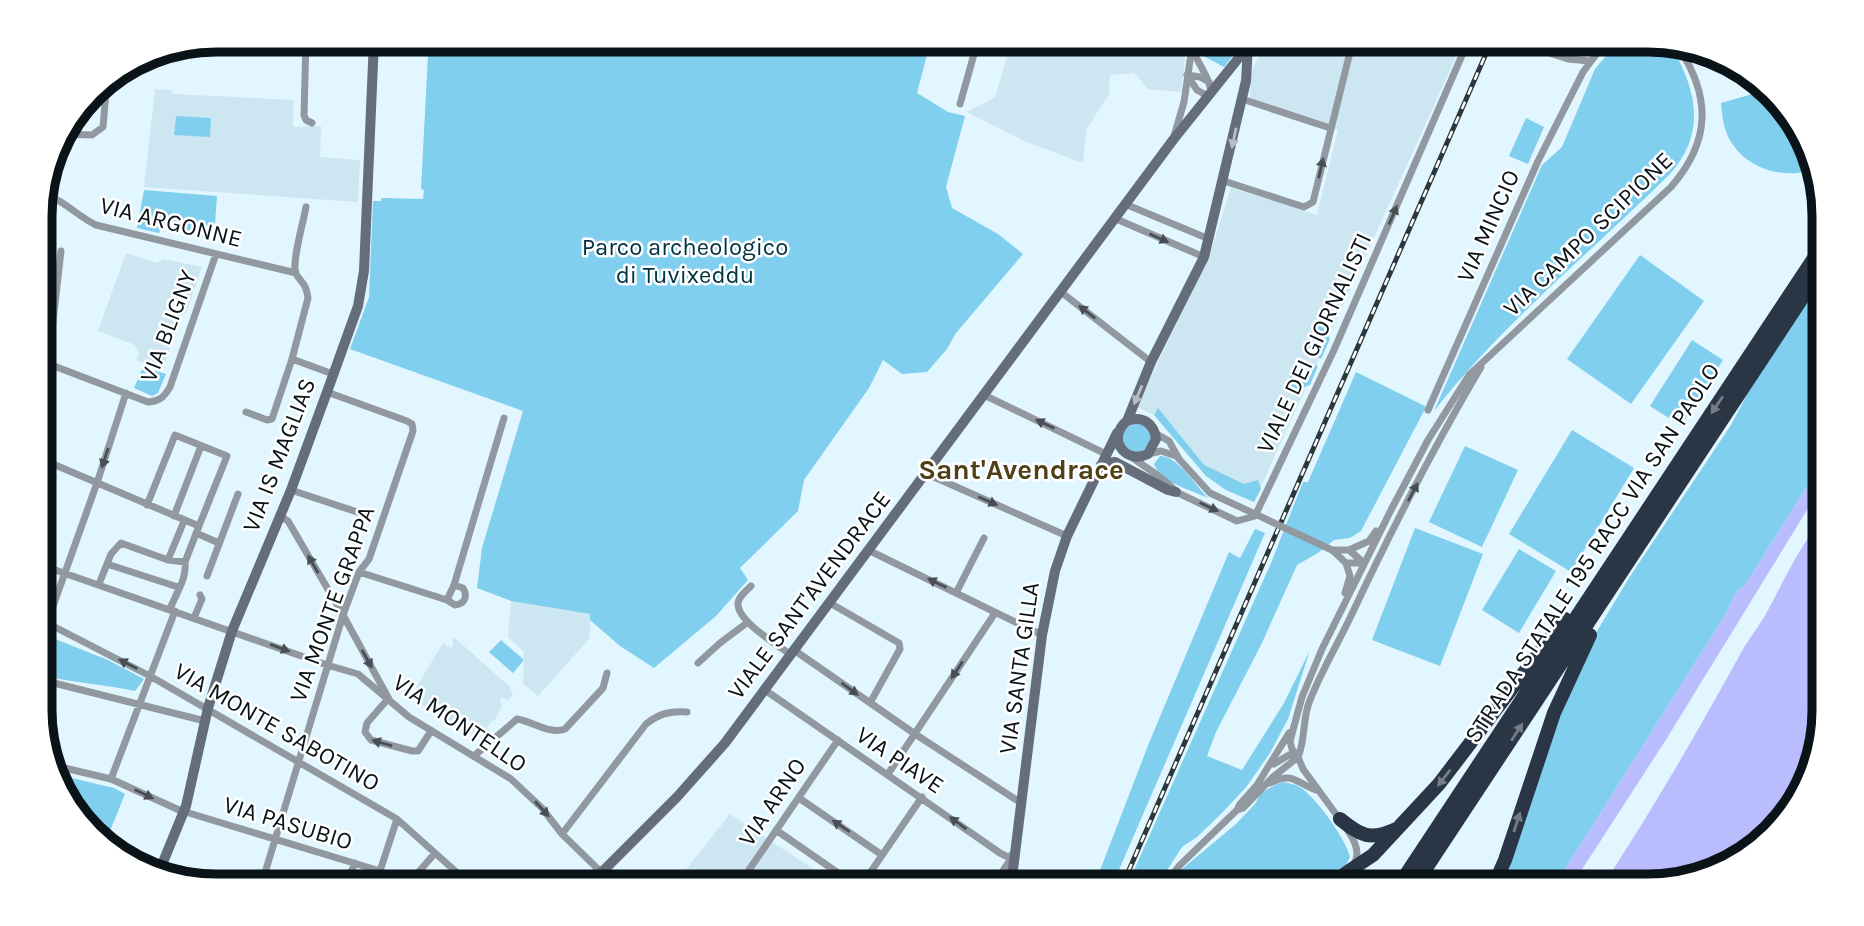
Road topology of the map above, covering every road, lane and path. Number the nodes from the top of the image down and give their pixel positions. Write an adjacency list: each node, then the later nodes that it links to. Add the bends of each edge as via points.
1 (306, 52): 21 (street, via 304,115)
2 (373, 52): 43 (street, VIA IS MAGLIAS, via 364,271 358,306)
3 (975, 52): 20 (street)
4 (1191, 52): 14 (street)
5 (1194, 52): 17 (street)
6 (1243, 52): 15 (street, VIALE SANT'AVENDRACE)
7 (1250, 52): 16 (street, VIA SANTA GILLA)
8 (1350, 52): 22 (street)
9 (1463, 52): 63 (street, VIALE DEI GIORNALISTI, one-way to 9, via 1237,521 1255,516 1334,350)
10 (1546, 52): 13 (street)
11 (1597, 52): 13 (street, VIA MINCIO)
12 (1684, 57): 40 (street, VIA CAMPO SCIPIONE, via 1697,80 1703,113 1697,146 1682,174)
13 (1590, 61): 48 (street, VIA MINCIO, via 1538,161)
14 (1187, 75): 17 (street, via 1197,90); 17 (street, via 1200,76); 24 (street)
15 (1223, 76): 16 (street, via 1234,71); 17 (street, VIALE SANT'AVENDRACE)
16 (1247, 81): 19 (street, VIA SANTA GILLA)
17 (1210, 91): 24 (street, VIALE SANT'AVENDRACE)
18 (106, 96): 23 (street, via 103,127 92,135)
19 (1242, 99): 22 (street); 25 (street, VIA SANTA GILLA, one-way to 25)
20 (960, 104)
21 (312, 123)
22 (1330, 128): 25 (street, one-way to 22, via 1309,206)
23 (75, 134)
24 (1173, 140): 27 (street, VIALE SANT'AVENDRACE)
25 (1224, 181): 30 (street, VIA SANTA GILLA)
26 (54, 199): 32 (street, VIA ARGONNE, via 96,225)
27 (1125, 204): 29 (street, VIALE SANT'AVENDRACE); 30 (street)
28 (306, 207): 35 (street)
29 (1114, 218): 33 (street, one-way to 33); 37 (street, VIALE SANT'AVENDRACE)
30 (1209, 239): 33 (street, VIA SANTA GILLA)
31 (61, 251): 38 (street)
32 (216, 254): 35 (street, VIA ARGONNE); 46 (street, VIA BLIGNY, via 170,387 157,401)
33 (1204, 257): 41 (street, VIA SANTA GILLA)
34 (1812, 261): 72 (highway, STRADA STATALE 195 RACC VIA SAN PAOLO, one-way to 72)
35 (296, 273): 39 (street, via 308,298)
36 (1812, 283): 44 (highway, STRADA STATALE 195 RACC VIA SAN PAOLO)
37 (1061, 292): 41 (street, one-way to 37); 47 (street, VIALE SANT'AVENDRACE)
38 (53, 305)
39 (292, 359): 43 (street); 49 (street, via 271,419)
40 (1485, 360): 70 (street, VIA CAMPO SCIPIONE, one-way to 40); 71 (street, VIA CAMPO SCIPIONE, via 1452,400)
41 (1151, 362): 51 (street, VIA SANTA GILLA, one-way to 51)
42 (53, 366): 46 (street)
43 (333, 374): 45 (street, VIA IS MAGLIAS)
44 (1742, 390): 132 (highway, STRADA STATALE 195 RACC VIA SAN PAOLO, one-way to 44); 160 (highway, one-way to 44, via 1554,713 1594,627 1713,444)
45 (327, 392): 62 (street, VIA IS MAGLIAS); 87 (street, VIA MONTE GRAPPA, via 412,424 369,558)
46 (126, 393): 61 (street, one-way to 61)
47 (984, 395): 57 (street, one-way to 47); 60 (street, VIALE SANT'AVENDRACE)
48 (1428, 410)
49 (246, 412)
50 (504, 418): 90 (street)
51 (1127, 421): 52 (street, VIA SANTA GILLA); 53 (street, via 1144,420)
52 (1119, 431): 55 (street, via 1118,444); 57 (street, VIA SANTA GILLA)
53 (1156, 433): 56 (street); 58 (street, via 1169,441)
54 (201, 446): 65 (street, via 175,435); 67 (street); 73 (street, via 227,456)
55 (1127, 454): 56 (street); 57 (street); 63 (street, VIALE DEI GIORNALISTI)
56 (1148, 454): 58 (street, via 1161,451)
57 (1103, 459): 63 (street); 74 (street, VIA SANTA GILLA)
58 (1179, 459): 78 (street, bridge, via 1210,493)
59 (52, 464): 61 (street)
60 (925, 473): 74 (street, one-way to 74); 77 (street, VIALE SANT'AVENDRACE)
61 (97, 483): 65 (street); 86 (street)
62 (291, 490): 66 (street); 68 (street, VIA IS MAGLIAS)
63 (1176, 492)
64 (238, 494): 76 (street)
65 (147, 505): 67 (street)
66 (366, 515)
67 (174, 516): 69 (street)
68 (280, 516): 101 (street, one-way to 68, via 288,521); 105 (street, VIA IS MAGLIAS)
69 (184, 521): 73 (street); 80 (street)
70 (1398, 521): 83 (street, VIA CAMPO SCIPIONE); 98 (street, VIA CAMPO SCIPIONE)
71 (1385, 522): 79 (street, VIA CAMPO SCIPIONE, via 1369,541); 83 (street, VIA CAMPO SCIPIONE)
72 (1634, 529): 132 (highway, STRADA STATALE 195 RACC VIA SAN PAOLO); 142 (highway, one-way to 142)
73 (197, 530): 76 (street); 81 (street)
74 (1067, 536): 106 (street, VIA SANTA GILLA)
75 (984, 538): 93 (street)
76 (219, 543): 88 (street)
77 (868, 550): 93 (street, one-way to 77); 96 (street, VIALE SANT'AVENDRACE)
78 (1332, 550): 79 (street); 82 (street)
79 (1349, 550): 83 (street)
80 (168, 560): 81 (street); 84 (street, via 121,543)
81 (185, 562): 92 (street)
82 (1346, 563): 83 (street); 107 (street, VIA CAMPO SCIPIONE, via 1347,587)
83 (1364, 563): 98 (street, VIA CAMPO SCIPIONE, via 1366,574 1352,602); 107 (street, VIA CAMPO SCIPIONE)
84 (107, 564): 89 (street); 92 (street)
85 (52, 568): 86 (street, VIA MONTELLO)
86 (64, 572): 89 (street, VIA MONTELLO); 97 (street)
87 (359, 572): 95 (street); 101 (street, VIA MONTE GRAPPA)
88 (207, 576)
89 (99, 584): 99 (street, VIA MONTELLO)
90 (454, 585): 95 (street); 95 (street, via 463,588 465,599 455,605)
91 (751, 586): 103 (street, via 738,603)
92 (178, 587): 99 (street)
93 (956, 593): 100 (street)
94 (200, 595): 102 (street)
95 (447, 600)
96 (830, 603): 108 (street, VIALE SANT'AVENDRACE); 116 (street, via 900,643)
97 (52, 607)
98 (1354, 609): 126 (street, VIA CAMPO SCIPIONE, via 1310,699)
99 (173, 610): 102 (street, VIA MONTELLO); 112 (street)
100 (995, 612): 106 (street); 123 (street, one-way to 123)
101 (343, 615): 110 (street, VIA MONTE GRAPPA); 115 (street, one-way to 115)
102 (194, 618): 105 (street, VIA MONTELLO)
103 (748, 622): 108 (street); 109 (street)
104 (52, 626): 112 (street, VIA MONTE SABOTINO, one-way to 104)
105 (232, 631): 110 (street, VIA MONTELLO, one-way to 110); 118 (street, VIA IS MAGLIAS)
106 (1042, 635): 137 (street, VIA SANTA GILLA)
107 (1322, 649): 121 (street, VIA CAMPO SCIPIONE)
108 (793, 652): 114 (street, VIALE SANT'AVENDRACE); 116 (street, one-way to 116)
109 (698, 663)
110 (327, 665): 115 (street, VIA MONTELLO, via 358,674); 127 (street, VIA MONTE GRAPPA)
111 (607, 673): 125 (street, via 603,688 565,729 517,719)
112 (150, 676): 117 (street); 118 (street, VIA MONTE SABOTINO)
113 (52, 683): 117 (street)
114 (765, 690): 124 (street, VIA PIAVE); 152 (street, VIALE SANT'AVENDRACE, via 677,797)
115 (388, 701): 122 (street, VIA MONTELLO); 122 (street, one-way to 115, via 418,751 371,740 365,732 367,723)
116 (870, 703): 123 (street)
117 (139, 705): 120 (street); 131 (street)
118 (208, 708): 120 (street, VIA IS MAGLIAS); 127 (street, VIA MONTE SABOTINO)
119 (687, 712): 144 (street, via 659,714 646,724)
120 (205, 722): 139 (street, VIA IS MAGLIAS)
121 (1292, 728): 126 (street, VIA CAMPO SCIPIONE, via 1290,741); 129 (street)
122 (431, 731): 125 (street, VIA MONTELLO)
123 (915, 734): 130 (street); 137 (street)
124 (838, 740): 130 (street, VIA PIAVE); 136 (street, VIA ARNO)
125 (474, 756): 144 (street, VIA MONTELLO, one-way to 144, via 511,779)
126 (1298, 757): 129 (street, via 1289,755); 133 (street); 134 (street)
127 (299, 762): 140 (street, VIA MONTE SABOTINO); 145 (street, VIA MONTE GRAPPA)
128 (64, 768): 131 (street, VIA PASUBIO)
129 (1268, 769): 138 (street)
130 (888, 774): 135 (street, VIA PIAVE)
131 (111, 779): 139 (street, VIA PASUBIO, one-way to 139)
132 (1474, 785): 158 (highway, STRADA STATALE 195 RACC VIA SAN PAOLO); 159 (highway, STRADA STATALE 195 RACC VIA SAN PAOLO)
133 (1261, 788): 134 (street, via 1284,777); 138 (street)
134 (1317, 790): 141 (street)
135 (922, 797): 147 (street, VIA PIAVE, one-way to 135, via 1000,853); 148 (street)
136 (799, 798): 143 (street, VIA ARNO); 148 (street, one-way to 136)
137 (1021, 803): 147 (street, VIA SANTA GILLA)
138 (1237, 810): 155 (street)
139 (184, 812): 145 (street, VIA PASUBIO); 150 (street, VIA IS MAGLIAS)
140 (397, 819): 146 (street, VIA MONTE SABOTINO); 151 (street)
141 (1340, 819): 142 (highway, via 1359,834 1370,836); 156 (street, via 1357,854)
142 (1401, 827): 157 (highway, via 1373,855)
143 (776, 830): 165 (street, VIA ARNO); 166 (street)
144 (562, 834): 152 (street, VIA MONTELLO)
145 (274, 840): 149 (street, VIA PASUBIO); 161 (street, VIA MONTE GRAPPA)
146 (435, 853): 163 (street); 164 (street, VIA MONTE SABOTINO)
147 (1014, 854): 153 (street); 154 (street, VIA SANTA GILLA)
148 (882, 855): 167 (street)
149 (355, 863): 151 (street, VIA PASUBIO); 162 (street)
150 (162, 864)
151 (380, 871)
152 (601, 872)
153 (1001, 873)
154 (1012, 873)
155 (1173, 873)
156 (1345, 873)
157 (1346, 873)
158 (1409, 873)
159 (1422, 873)
160 (1499, 873)
161 (264, 874)
162 (350, 874)
163 (417, 874)
164 (458, 874)
165 (746, 874)
166 (841, 874)
167 (868, 874)

